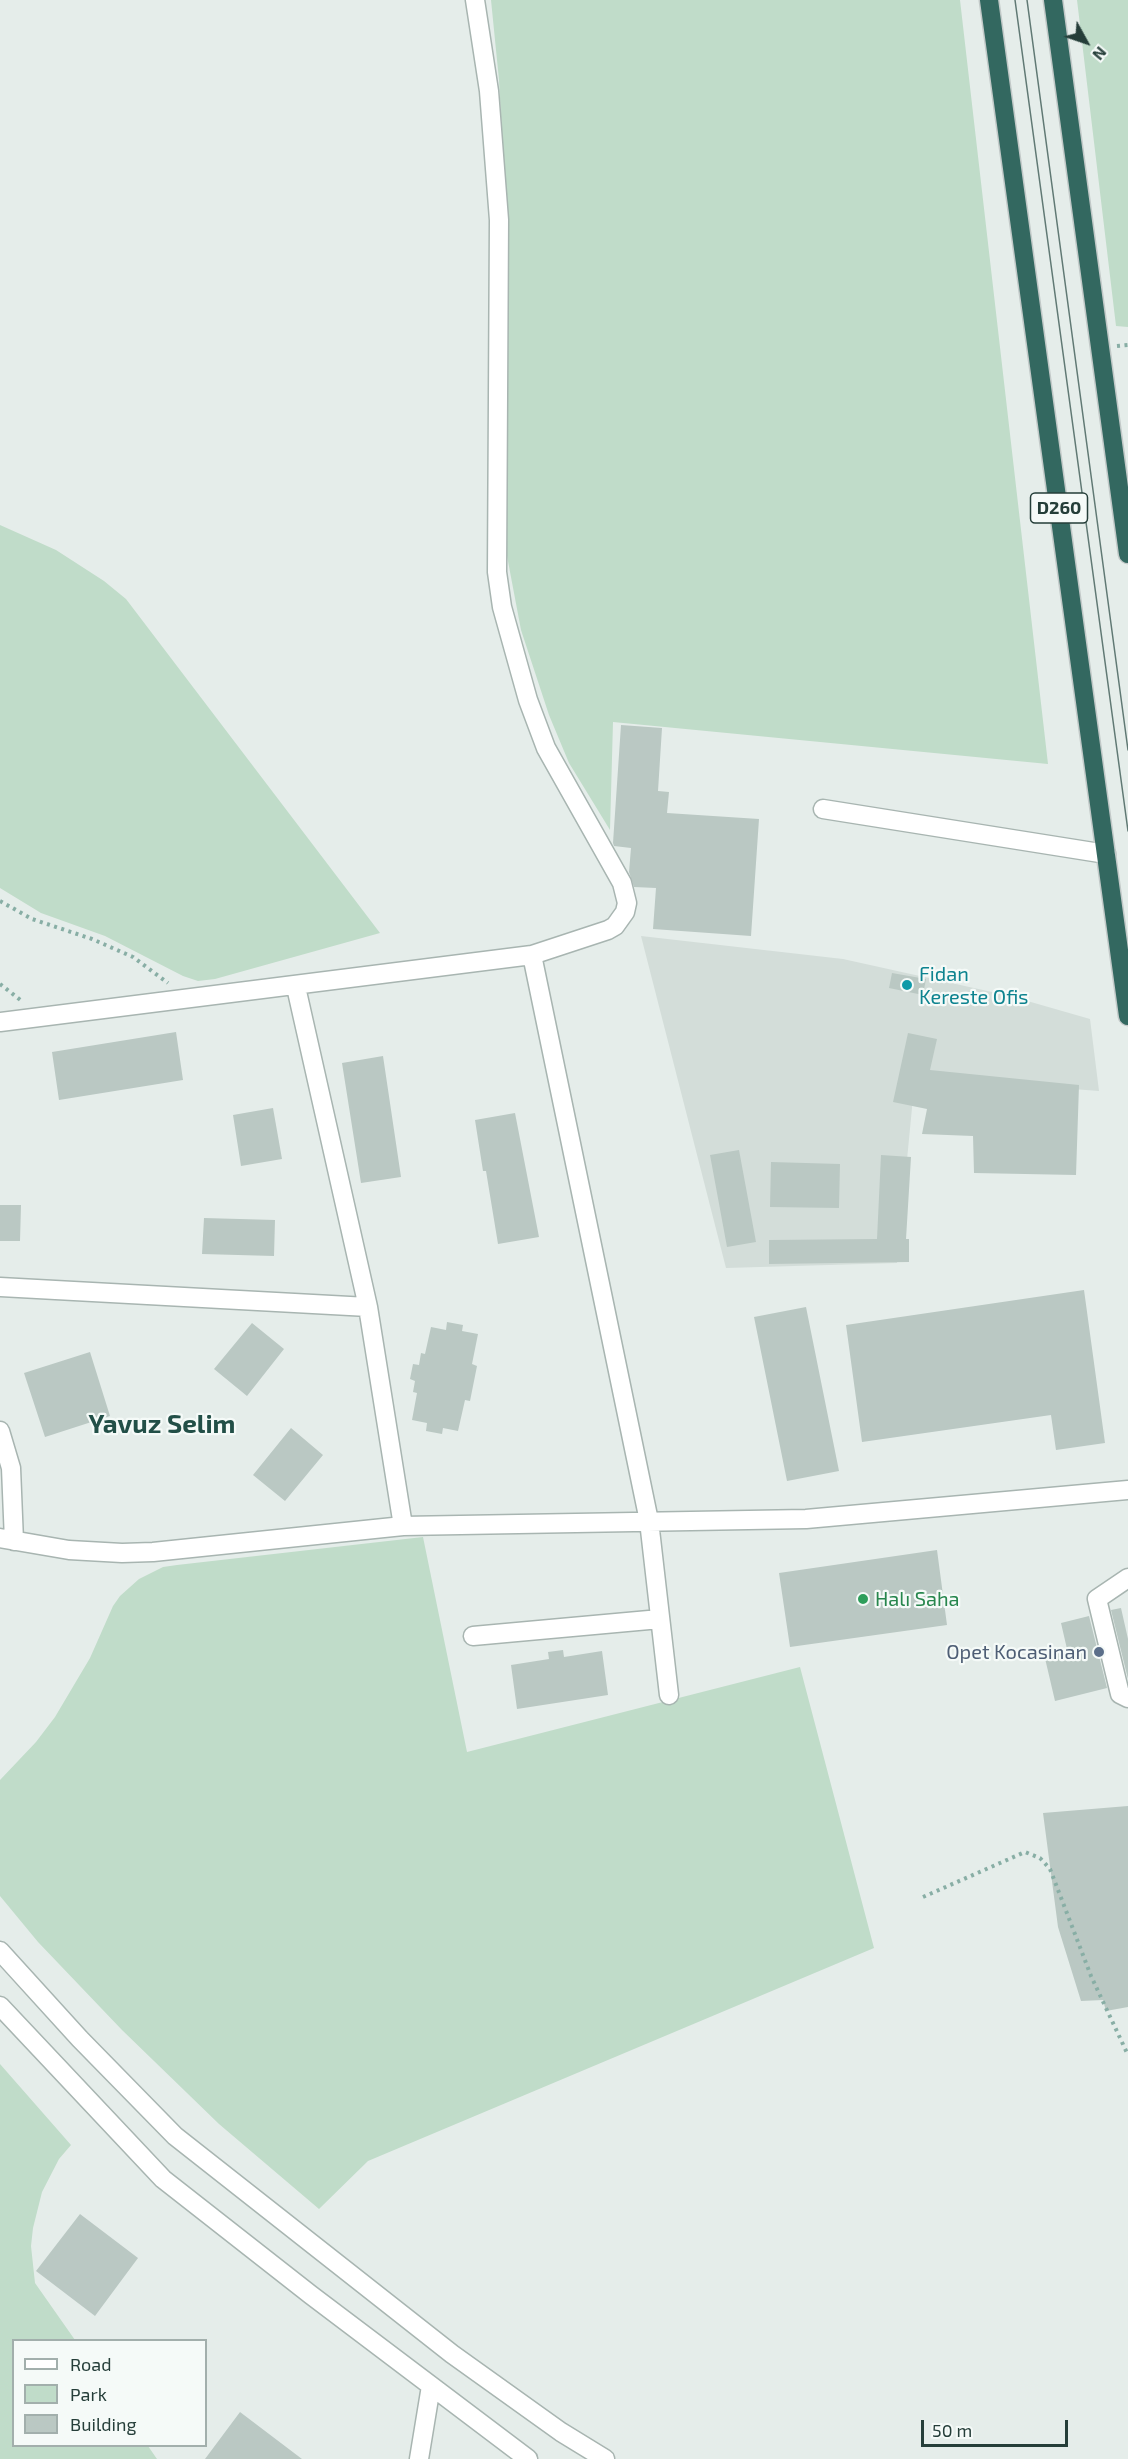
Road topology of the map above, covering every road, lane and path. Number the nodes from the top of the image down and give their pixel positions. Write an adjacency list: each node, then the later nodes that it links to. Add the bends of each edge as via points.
1 (475, 0): 8 (street, via 489,91 498,210 497,572 502,607 546,748 622,884 627,903 621,920 608,930)
2 (989, 0): 6 (highway, D260)
3 (1053, 0): 4 (highway)
4 (1128, 554)
5 (823, 809): 6 (street)
6 (1106, 854): 11 (highway, D260)
7 (0, 901): 10 (path, via 32,919 133,957)
8 (532, 955): 9 (street); 17 (street)
9 (296, 987): 10 (street); 14 (street)
10 (190, 1000): 12 (street)
11 (1128, 1016)
12 (0, 1023)
13 (0, 1287): 14 (street)
14 (368, 1307): 18 (street)
15 (0, 1431): 19 (street, via 11,1468)
16 (1128, 1490): 17 (street, via 806,1519)
17 (649, 1521): 18 (street); 21 (street)
18 (403, 1526): 19 (street, via 153,1552 96,1553)
19 (7, 1540)
20 (1128, 1578): 24 (street, via 1097,1599 1120,1694)
21 (660, 1619): 22 (street); 23 (street)
22 (473, 1636)
23 (669, 1695)
24 (1128, 1698)
25 (923, 1897): 28 (path, via 1025,1852 1040,1858 1050,1869 1091,1976)
26 (0, 1951): 32 (street, via 175,2136 452,2354)
27 (0, 2006): 29 (street, via 163,2179)
28 (1128, 2055)
29 (431, 2386): 30 (street); 31 (street)
30 (419, 2459)
31 (528, 2459)
32 (605, 2459)

